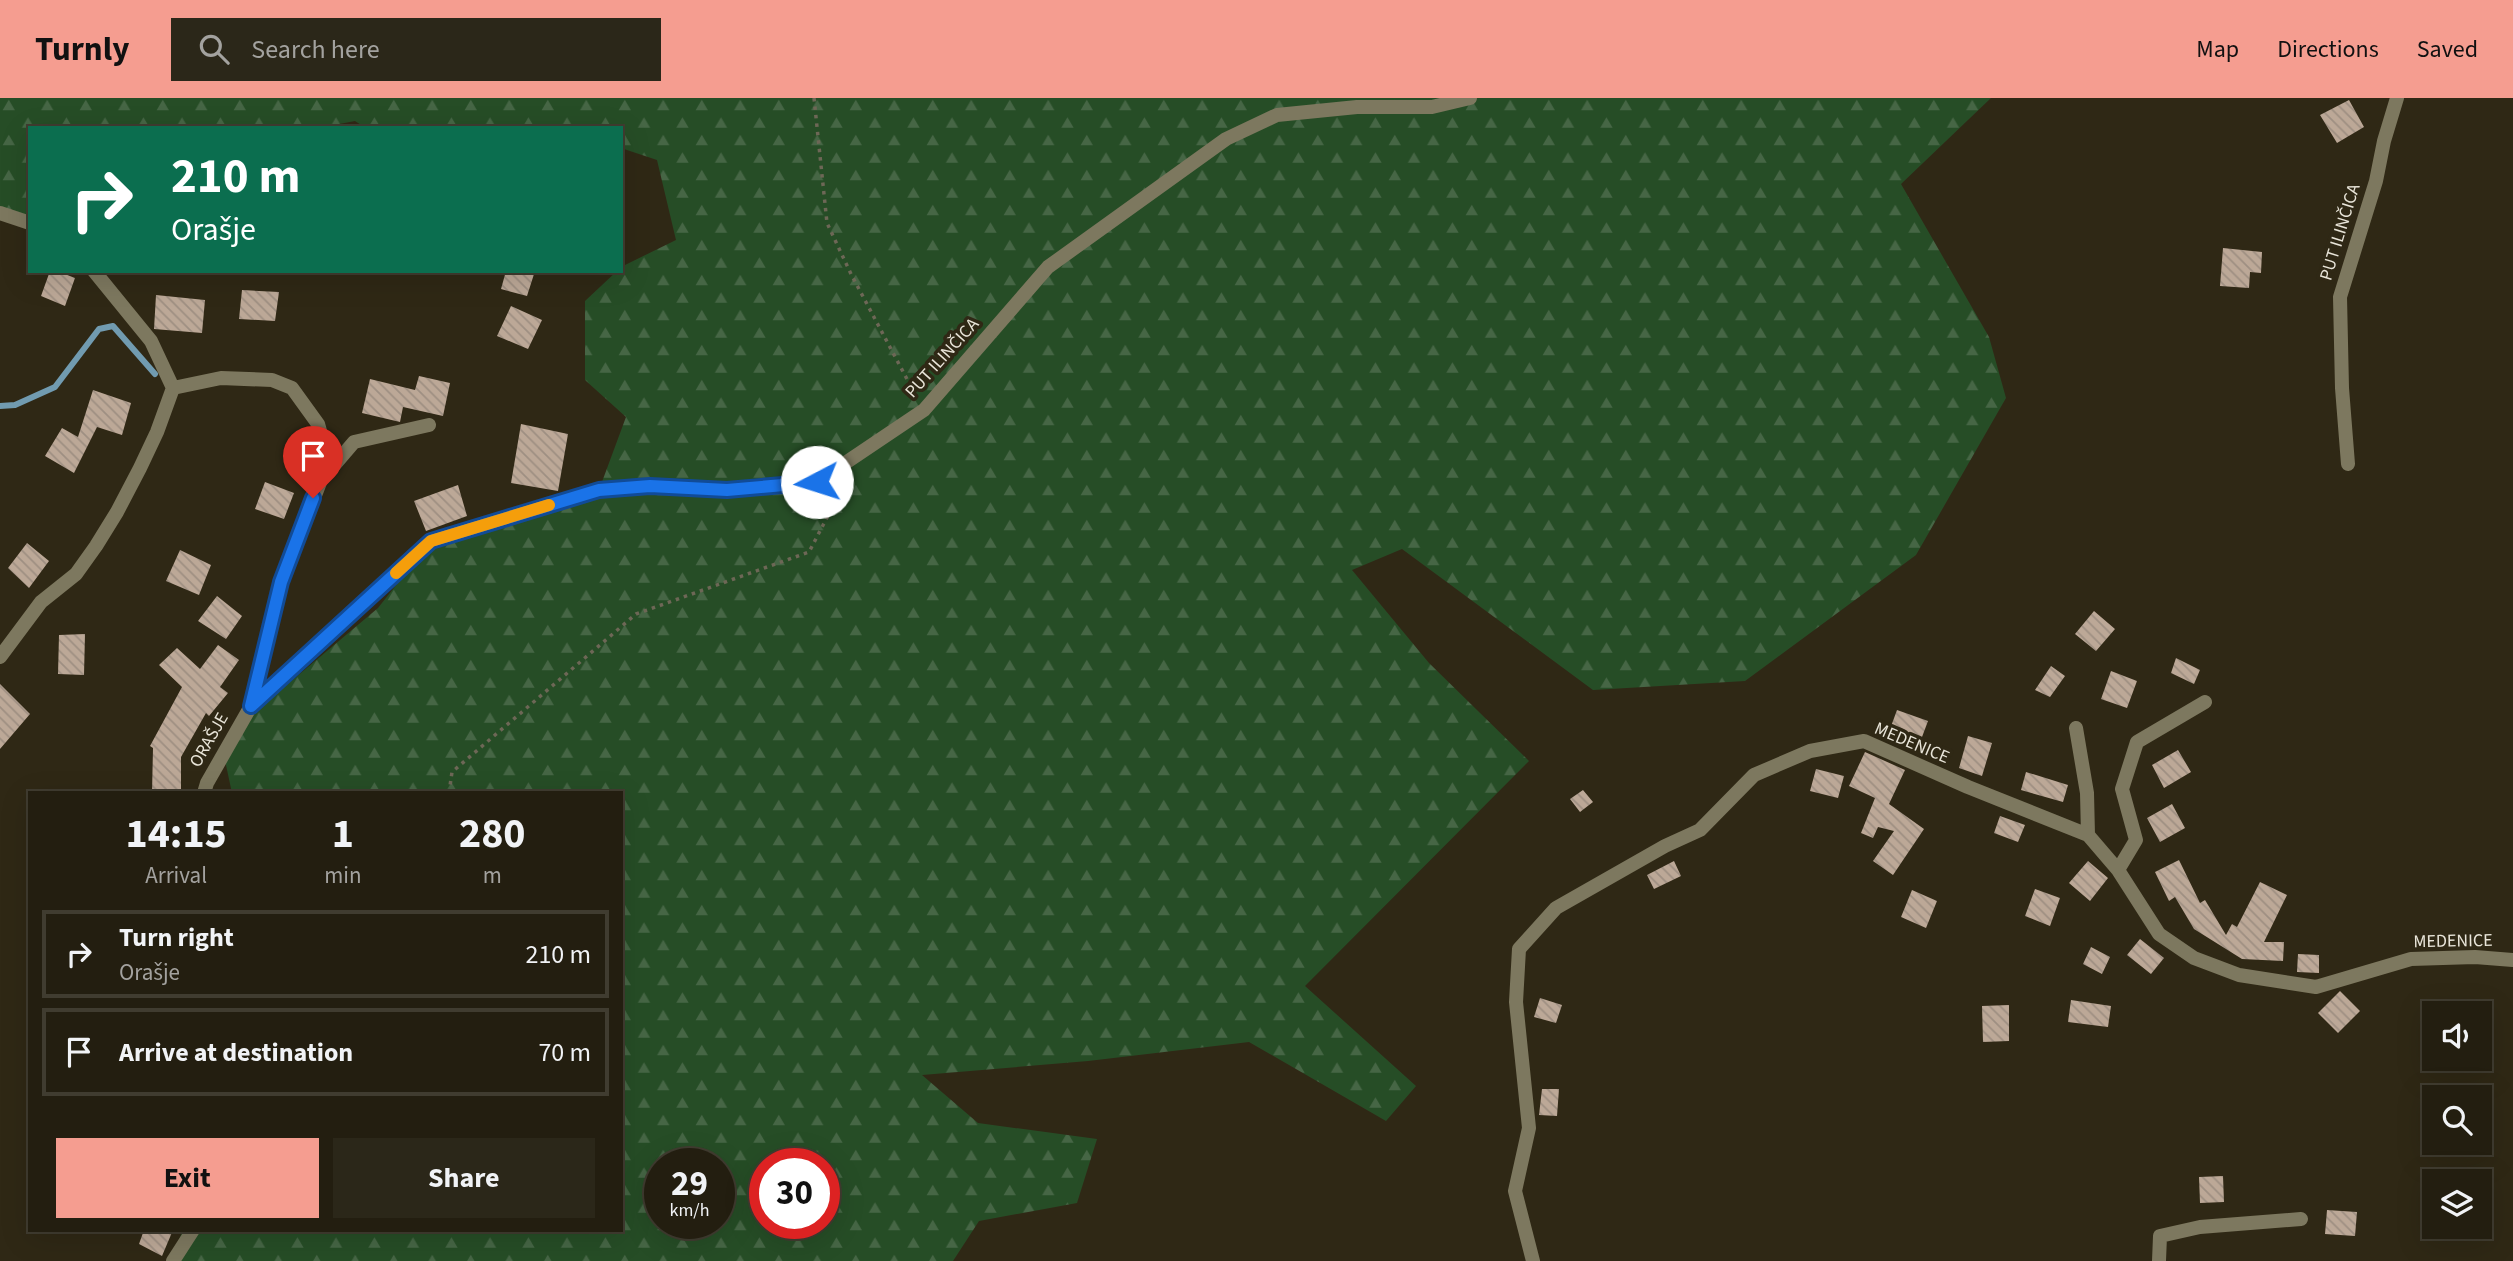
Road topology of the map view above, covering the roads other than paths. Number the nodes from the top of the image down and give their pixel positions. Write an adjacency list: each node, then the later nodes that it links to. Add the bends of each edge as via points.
1 (1470, 98): 12 (street, PUT ILINČICA, via 1432,107 1357,107 1277,115 1226,139 1048,267 924,410 817,482 727,490 650,486 599,490 431,541)
2 (2397, 98): 8 (street, PUT ILINČICA, via 2340,297)
3 (0, 213): 4 (street)
4 (28, 222)
5 (96, 273): 6 (street, via 151,341)
6 (173, 388): 9 (street, ORAŠJE, via 221,378 272,380 292,388 317,424 327,456); 10 (street, via 158,432 96,546 76,574 41,602)
7 (429, 425): 9 (street, via 354,442)
8 (2348, 464)
9 (321, 480): 12 (street, ORAŠJE, via 281,582)
10 (0, 657)
11 (2205, 702): 16 (street, via 2137,742 2122,789 2136,840)
12 (251, 706): 14 (street, ORAŠJE)
13 (2076, 728): 15 (street, via 2087,793)
14 (204, 791)
15 (2088, 835): 16 (street, MEDENICE); 21 (street, MEDENICE, via 1864,741 1810,751 1754,775 1700,830 1556,908 1519,949 1516,1002 1529,1128 1515,1191)
16 (2118, 870): 17 (street, MEDENICE, via 2159,934 2194,958 2239,975 2316,987 2411,959)
17 (2513, 960)
18 (2301, 1219): 22 (street, via 2200,1227 2160,1236)
19 (192, 1232): 20 (street)
20 (173, 1261)
21 (1532, 1261)
22 (2159, 1261)

